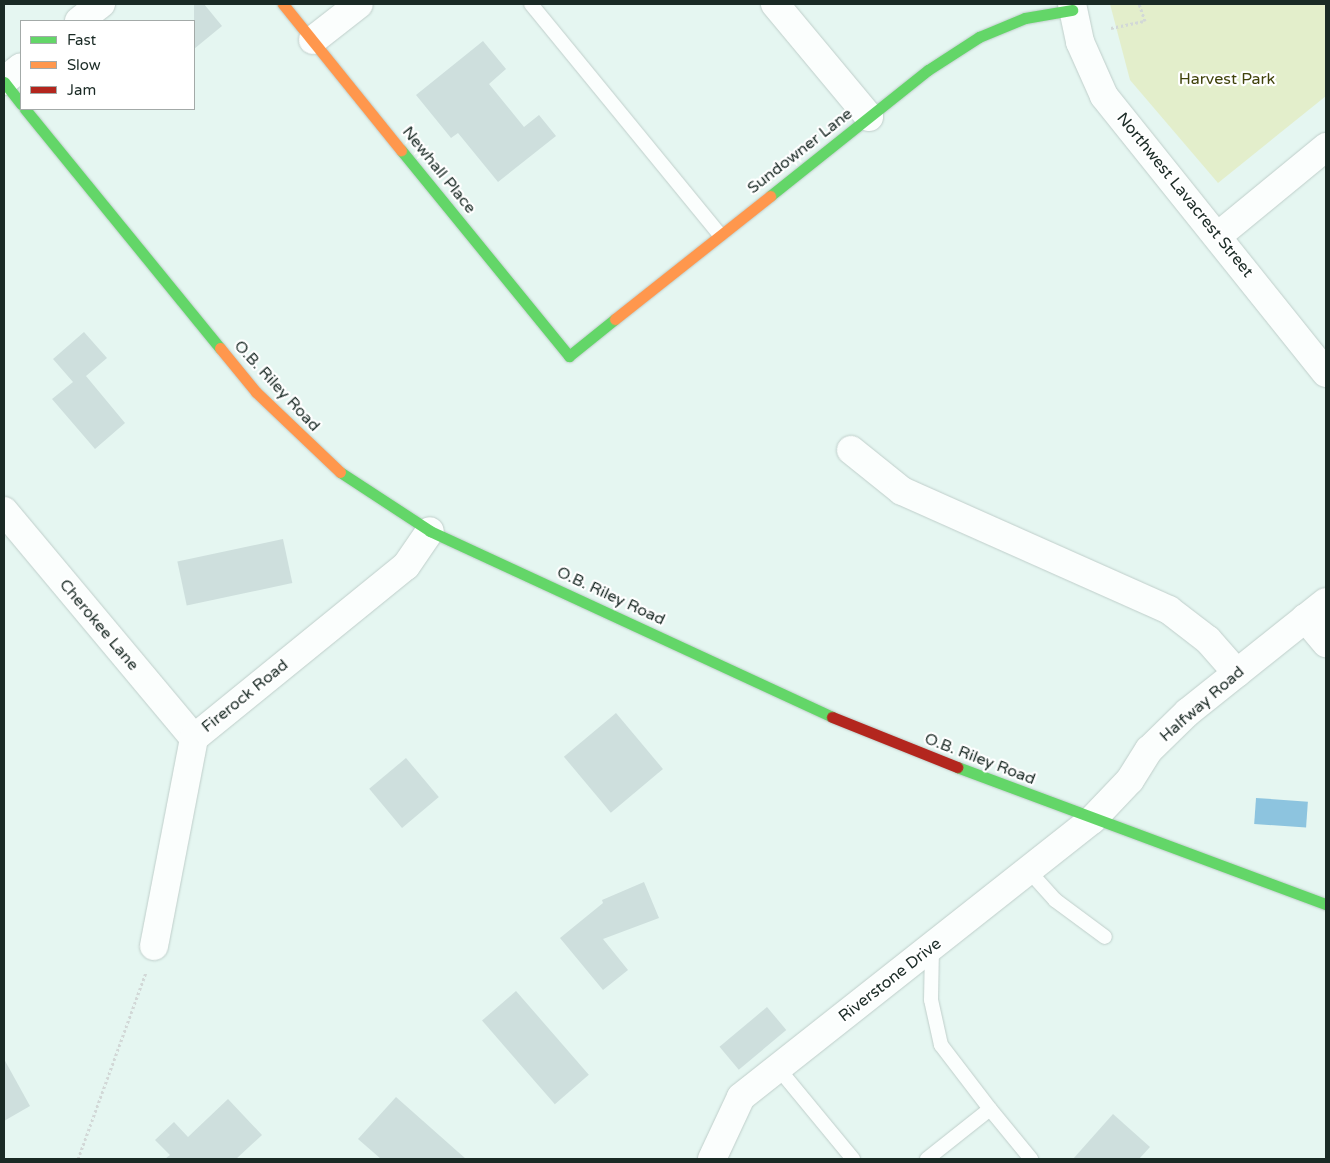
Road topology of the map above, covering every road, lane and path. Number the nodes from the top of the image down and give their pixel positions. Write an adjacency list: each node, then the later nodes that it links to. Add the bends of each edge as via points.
1 (101, 4): 8 (street)
2 (283, 4): 10 (street, Newhall Place)
3 (359, 4): 10 (street)
4 (531, 4): 17 (lane)
5 (776, 4): 15 (street)
6 (1139, 4): 9 (path, via 1144,21)
7 (1072, 7): 15 (street, Sundowner Lane, via 1025,18 979,37 928,70); 18 (street, Northwest Lavacrest Street, via 1080,42 1104,96)
8 (80, 20)
9 (1112, 28)
10 (313, 40): 19 (street, Newhall Place)
11 (20, 68): 12 (street)
12 (4, 82): 13 (street)
13 (20, 103)
14 (26, 110): 23 (street, O.B. Riley Road, via 256,392 336,469)
15 (869, 117): 17 (street, Sundowner Lane)
16 (1326, 147): 18 (street)
17 (719, 234): 19 (street, Sundowner Lane)
18 (1219, 236): 20 (street, Northwest Lavacrest Street)
19 (569, 356)
20 (1326, 373)
21 (851, 450): 26 (street, via 902,491 1169,610 1208,640)
22 (4, 512): 27 (street, Cherokee Lane)
23 (430, 531): 27 (street, Firerock Road, via 406,566); 28 (street, O.B. Riley Road, via 846,723)
24 (1316, 610): 25 (street); 26 (street, Halfway Road)
25 (1326, 643)
26 (1237, 673): 28 (street, Halfway Road, via 1149,750 1130,780)
27 (194, 738): 32 (street, Firerock Road)
28 (1092, 820): 29 (street, Riverstone Drive); 30 (street, O.B. Riley Road)
29 (1029, 870): 31 (lane, via 1055,900); 33 (street, Riverstone Drive)
30 (1326, 904)
31 (1105, 937)
32 (154, 946): 36 (path)
33 (932, 947): 34 (street, Riverstone Drive); 35 (lane, via 931,1000 941,1045)
34 (778, 1068): 37 (street, Riverstone Drive, via 742,1098); 38 (lane)
35 (990, 1109): 39 (lane); 40 (lane)
36 (78, 1159)
37 (712, 1159)
38 (853, 1159)
39 (927, 1159)
40 (1031, 1159)

